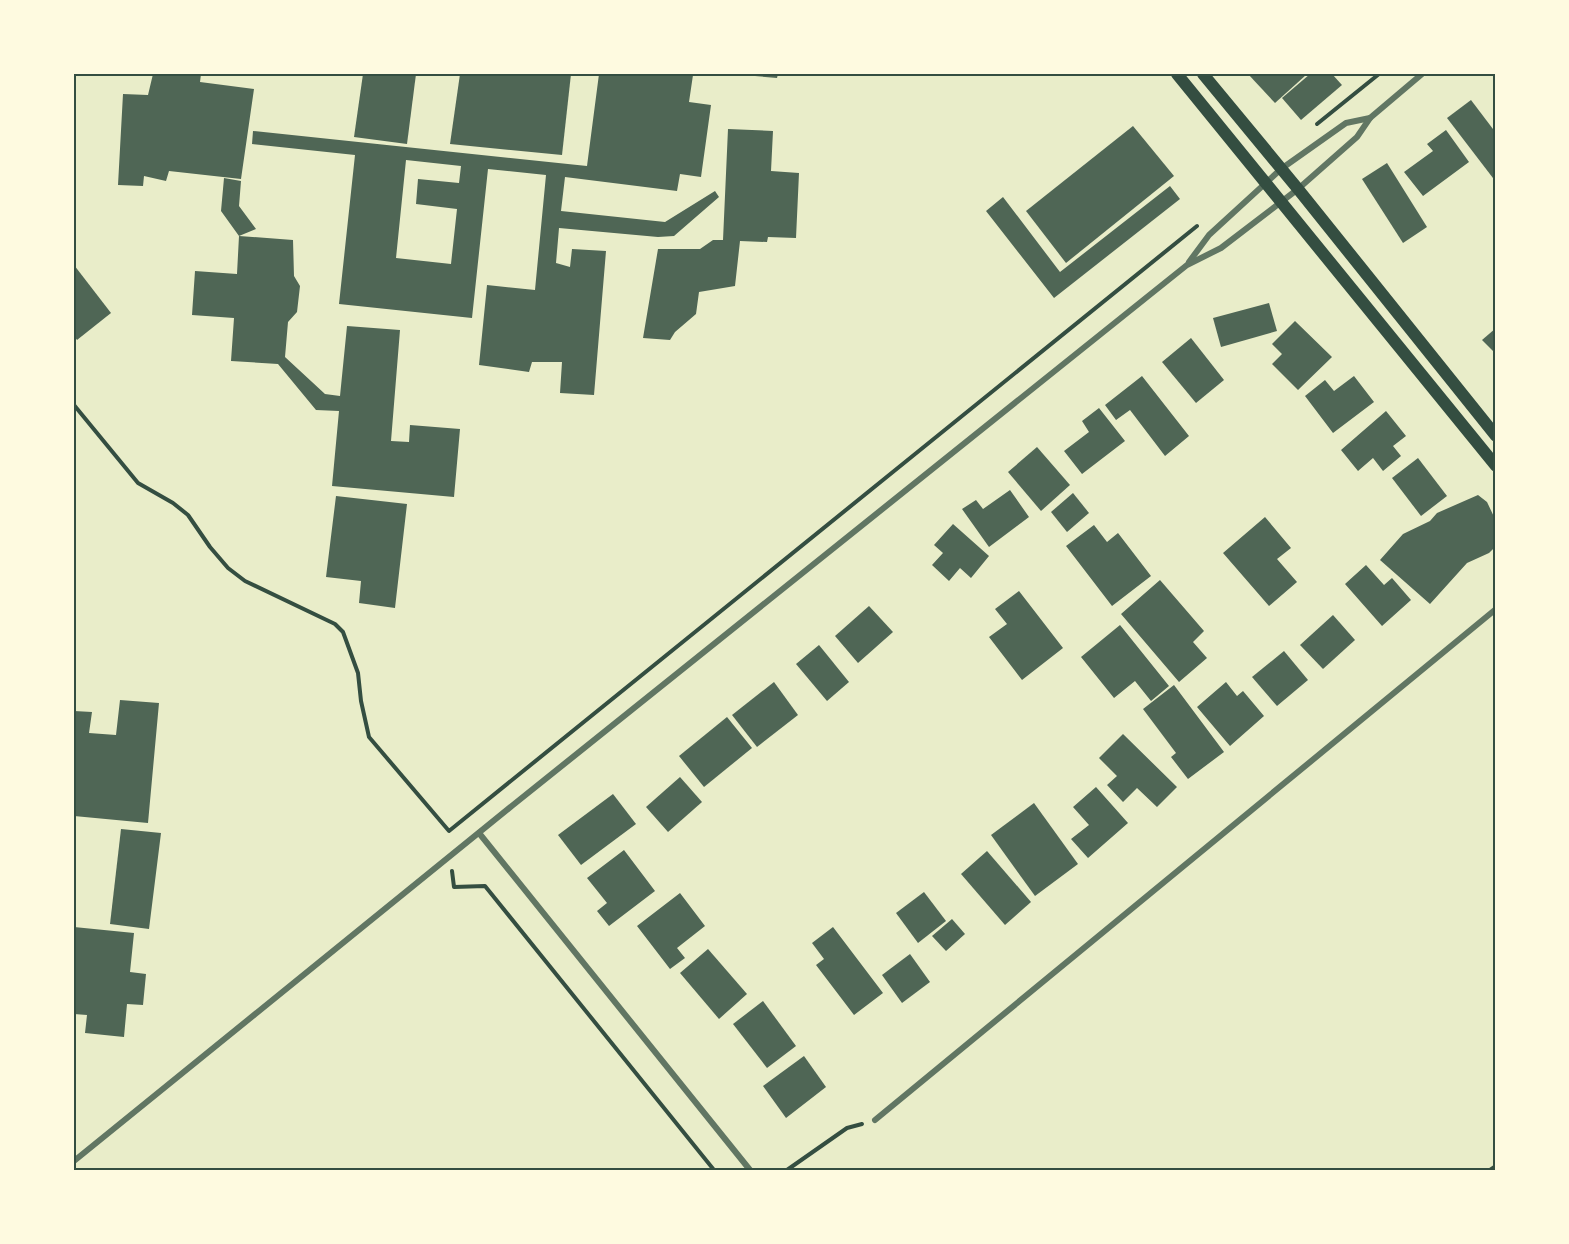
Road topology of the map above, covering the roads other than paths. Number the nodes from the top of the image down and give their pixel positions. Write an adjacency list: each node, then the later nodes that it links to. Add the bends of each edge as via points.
1 (1177, 74): 6 (main road)
2 (1203, 74): 5 (main road)
3 (1422, 74): 4 (street)
4 (1370, 118): 5 (street, via 1346,123); 7 (street, via 1357,137)
5 (1281, 169): 6 (street); 7 (main road)
6 (1266, 182): 8 (main road); 9 (street, via 1209,235)
7 (1298, 189): 8 (street); 10 (main road)
8 (1282, 201): 9 (street, via 1221,248); 11 (main road)
9 (1187, 265): 13 (street)
10 (1496, 436)
11 (1496, 466)
12 (1496, 609): 14 (street)
13 (479, 833): 15 (street); 16 (street)
14 (875, 1120)
15 (74, 1161)
16 (750, 1170)

